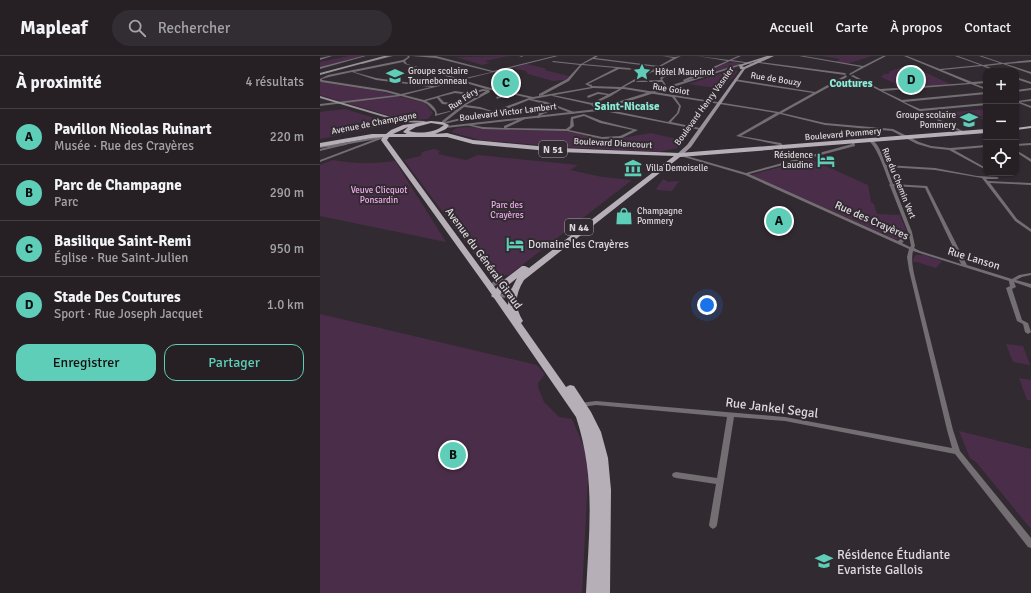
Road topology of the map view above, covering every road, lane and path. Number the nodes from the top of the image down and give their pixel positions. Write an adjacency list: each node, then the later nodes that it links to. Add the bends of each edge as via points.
1 (331, 56): 22 (street)
2 (365, 56): 37 (street)
3 (384, 56): 28 (street)
4 (388, 56): 28 (main road)
5 (392, 56): 28 (street)
6 (415, 56): 18 (street); 43 (street, via 436,57)
7 (557, 56): 43 (street)
8 (663, 56): 21 (street)
9 (680, 56): 21 (street)
10 (698, 56): 23 (street)
11 (740, 56): 23 (street)
12 (771, 56): 27 (main road, N 44); 29 (main road, N 44)
13 (800, 56): 36 (street)
14 (874, 56): 20 (street)
15 (904, 56): 42 (street)
16 (956, 56): 33 (street)
17 (980, 56): 31 (street)
18 (407, 57): 24 (street)
19 (594, 57): 30 (street); 32 (street)
20 (883, 57): 36 (street)
21 (675, 58): 32 (street)
22 (320, 59)
23 (729, 60): 29 (street); 49 (street)
24 (404, 61): 44 (street); 55 (street, via 406,64)
25 (1030, 61): 31 (street)
26 (553, 62): 30 (street)
27 (758, 62): 29 (main road, Boulevard Henry Vasnier / N 44); 50 (street)
28 (360, 63): 39 (main road)
29 (750, 63): 35 (main road, Boulevard Henry Vasnier / N 44); 35 (main road, N 44)
30 (582, 64): 34 (street); 83 (street, via 568,80)
31 (1004, 64): 33 (street); 47 (street)
32 (658, 66): 41 (street)
33 (984, 66): 38 (street); 42 (street)
34 (619, 67): 41 (street); 64 (street, via 586,84)
35 (742, 67): 52 (street); 56 (main road, Boulevard Henry Vasnier / N 44)
36 (863, 67): 51 (street)
37 (320, 68)
38 (989, 68)
39 (341, 69): 40 (main road); 44 (street)
40 (335, 70): 46 (street); 48 (main road)
41 (650, 70): 45 (street); 58 (street)
42 (939, 70): 61 (street)
43 (494, 71): 55 (street)
44 (350, 72): 46 (street); 63 (street, via 375,79)
45 (671, 72): 49 (street); 57 (street, via 661,79)
46 (344, 73): 80 (street, via 321,81)
47 (1031, 73)
48 (320, 74)
49 (699, 74): 52 (street); 59 (street)
50 (845, 75): 51 (street); 76 (street)
51 (851, 75): 71 (street)
52 (708, 76): 59 (street)
53 (1031, 78): 54 (street)
54 (1020, 79): 62 (street)
55 (459, 80): 63 (street); 70 (street)
56 (735, 80): 76 (street, Rue de Bouzy); 96 (main road, Boulevard Henry Vasnier / N 44)
57 (662, 81): 58 (street); 67 (street)
58 (633, 82): 66 (street)
59 (685, 82): 67 (street)
60 (983, 82): 61 (street)
61 (972, 83): 65 (street); 71 (street)
62 (1031, 83)
63 (434, 86): 80 (street)
64 (593, 87): 66 (street, Rue Goiot); 72 (street, Rue Goiot)
65 (983, 87)
66 (621, 88): 73 (street); 75 (street, Rue Goiot)
67 (667, 88): 75 (street)
68 (567, 89): 72 (street)
69 (1031, 89): 74 (street)
70 (491, 90): 78 (street); 87 (street, via 469,94 455,92); 100 (street, Rue Féry)
71 (881, 90): 92 (street)
72 (574, 91): 81 (street, Rue Goiot)
73 (616, 91): 79 (street); 82 (street)
74 (1019, 91)
75 (651, 93): 79 (street); 85 (street, Rue Goiot)
76 (815, 93): 107 (street)
77 (983, 93): 92 (street)
78 (510, 94): 88 (street); 89 (street)
79 (645, 94): 103 (street)
80 (400, 95): 91 (street); 94 (street)
81 (552, 95): 83 (street, Rue Goiot); 97 (street)
82 (610, 95): 84 (street, via 598,93); 97 (street)
83 (540, 96): 89 (street, Rue Goiot)
84 (588, 96)
85 (673, 96): 96 (street, Rue Goiot); 113 (street, via 680,106 678,113)
86 (320, 97): 94 (main road)
87 (438, 98): 91 (street); 100 (street, via 443,103)
88 (497, 98)
89 (532, 99): 102 (street); 105 (street, Rue Goiot)
90 (1031, 100): 93 (street)
91 (424, 101): 109 (street)
92 (901, 101): 104 (street)
93 (1019, 101)
94 (339, 102): 99 (street); 114 (main road)
95 (1019, 102): 101 (street)
96 (718, 103): 107 (street, Rue Goiot); 119 (main road, Boulevard Henry Vasnier / N 44)
97 (592, 104): 103 (street); 103 (street, via 590,107)
98 (983, 104): 104 (street)
99 (320, 105)
100 (462, 106): 105 (street); 109 (street); 115 (street, Rue Féry)
101 (1031, 106)
102 (557, 108): 106 (street); 110 (street)
103 (599, 109): 106 (street); 108 (street); 113 (street)
104 (919, 110): 123 (street)
105 (492, 112): 115 (street, Rue Goiot)
106 (573, 113): 108 (street); 110 (street, Boulevard Victor Lambert)
107 (779, 113): 127 (street, Rue Goiot, via 825,124 893,130); 135 (street, via 738,136 780,144)
108 (584, 114): 121 (street, via 572,118 572,126); 121 (street, via 601,122 636,130 621,137 602,138)
109 (436, 115): 112 (street)
110 (538, 117): 111 (street, Boulevard Victor Lambert)
111 (524, 118): 116 (street, Boulevard Victor Lambert); 118 (street)
112 (431, 122): 114 (main road); 114 (main road, Avenue de Champagne); 115 (main road, Avenue de Champagne)
113 (669, 123): 119 (street)
114 (403, 125): 124 (main road, via 406,132); 126 (main road); 130 (main road, Avenue de Champagne)
115 (444, 125): 116 (street, Boulevard Victor Lambert); 124 (main road, via 431,133); 125 (main road)
116 (467, 125): 118 (street)
117 (1031, 127): 120 (main road)
118 (501, 128): 121 (street)
119 (700, 128): 139 (main road, Boulevard Henry Vasnier / N 44)
120 (1019, 129)
121 (566, 130)
122 (983, 132): 123 (main road, Boulevard Pommery / N 51)
123 (964, 133): 127 (main road, Boulevard Pommery / N 51)
124 (413, 134): 125 (main road, Boulevard Diancourt / N 51); 126 (main road, Avenue de Champagne / N 51)
125 (447, 135): 139 (main road, Boulevard Diancourt / N 51, via 479,143 559,150)
126 (388, 136): 130 (main road, Avenue de Champagne / N 51); 131 (street); 140 (street); 161 (main road, Avenue du Général Giraud, via 385,141)
127 (908, 137): 128 (main road, Boulevard Pommery / N 51); 136 (street, Rue Goiot, via 923,145)
128 (870, 140): 129 (main road, Boulevard Pommery / N 51); 142 (street, Rue du Chemin Vert, via 879,152)
129 (853, 142): 135 (main road, Boulevard Pommery / N 51); 144 (street, via 852,145)
130 (320, 144): 131 (street)
131 (344, 144): 137 (street)
132 (1031, 144): 133 (street)
133 (1019, 145)
134 (983, 146): 136 (street)
135 (783, 148): 139 (main road, Boulevard Pommery / N 51)
136 (950, 149): 143 (street)
137 (320, 150)
138 (1019, 154): 141 (street)
139 (680, 155): 144 (street, Rue des Crayères); 159 (main road, Boulevard Henry Vasnier / N 44, via 665,161); 162 (main road, Boulevard Henry Vasnier / N 44, via 527,272 518,282)
140 (320, 160)
141 (1031, 160)
142 (884, 166): 146 (street, via 935,169); 151 (street, Rue du Chemin Vert)
143 (983, 167)
144 (746, 174): 154 (street, Rue des Crayères)
145 (995, 176): 147 (street)
146 (983, 177): 147 (street); 148 (street)
147 (997, 178): 149 (street)
148 (988, 182): 149 (street); 152 (street, via 1016,220)
149 (1001, 183): 150 (street)
150 (1031, 184)
151 (891, 185): 153 (street, Rue du Chemin Vert); 156 (street, via 926,187)
152 (1031, 231)
153 (910, 233): 154 (street, Rue du Chemin Vert); 155 (street, Rue du Chemin Vert, via 913,246)
154 (899, 243): 155 (street, Rue des Crayères)
155 (911, 249): 156 (street, Rue Lanson); 166 (street, Rue des Crayères, via 909,260 913,278)
156 (965, 266): 158 (street, Rue Lanson)
157 (1031, 274): 158 (street)
158 (1013, 280): 160 (street, Rue Lanson); 163 (street, via 1013,287 1009,288 1020,321 1025,323)
159 (504, 284): 161 (main road, Boulevard Henry Vasnier / N 44); 162 (street)
160 (1031, 286)
161 (493, 291): 162 (street); 171 (main road, Avenue du Général Giraud, via 581,416 588,434 596,476)
162 (513, 294): 164 (main road, Avenue du Général Giraud, via 512,307 517,318)
163 (1028, 332)
164 (584, 410): 165 (street, Rue Jankel Segal, via 596,403); 172 (main road, Avenue du Général Giraud, via 600,447 604,471)
165 (731, 414): 166 (street, Rue Jankel Segal, via 785,419); 168 (street)
166 (957, 452): 170 (street)
167 (676, 475): 168 (street)
168 (720, 482): 169 (street)
169 (713, 524)
170 (1031, 544)
171 (593, 593)
172 (603, 593)

